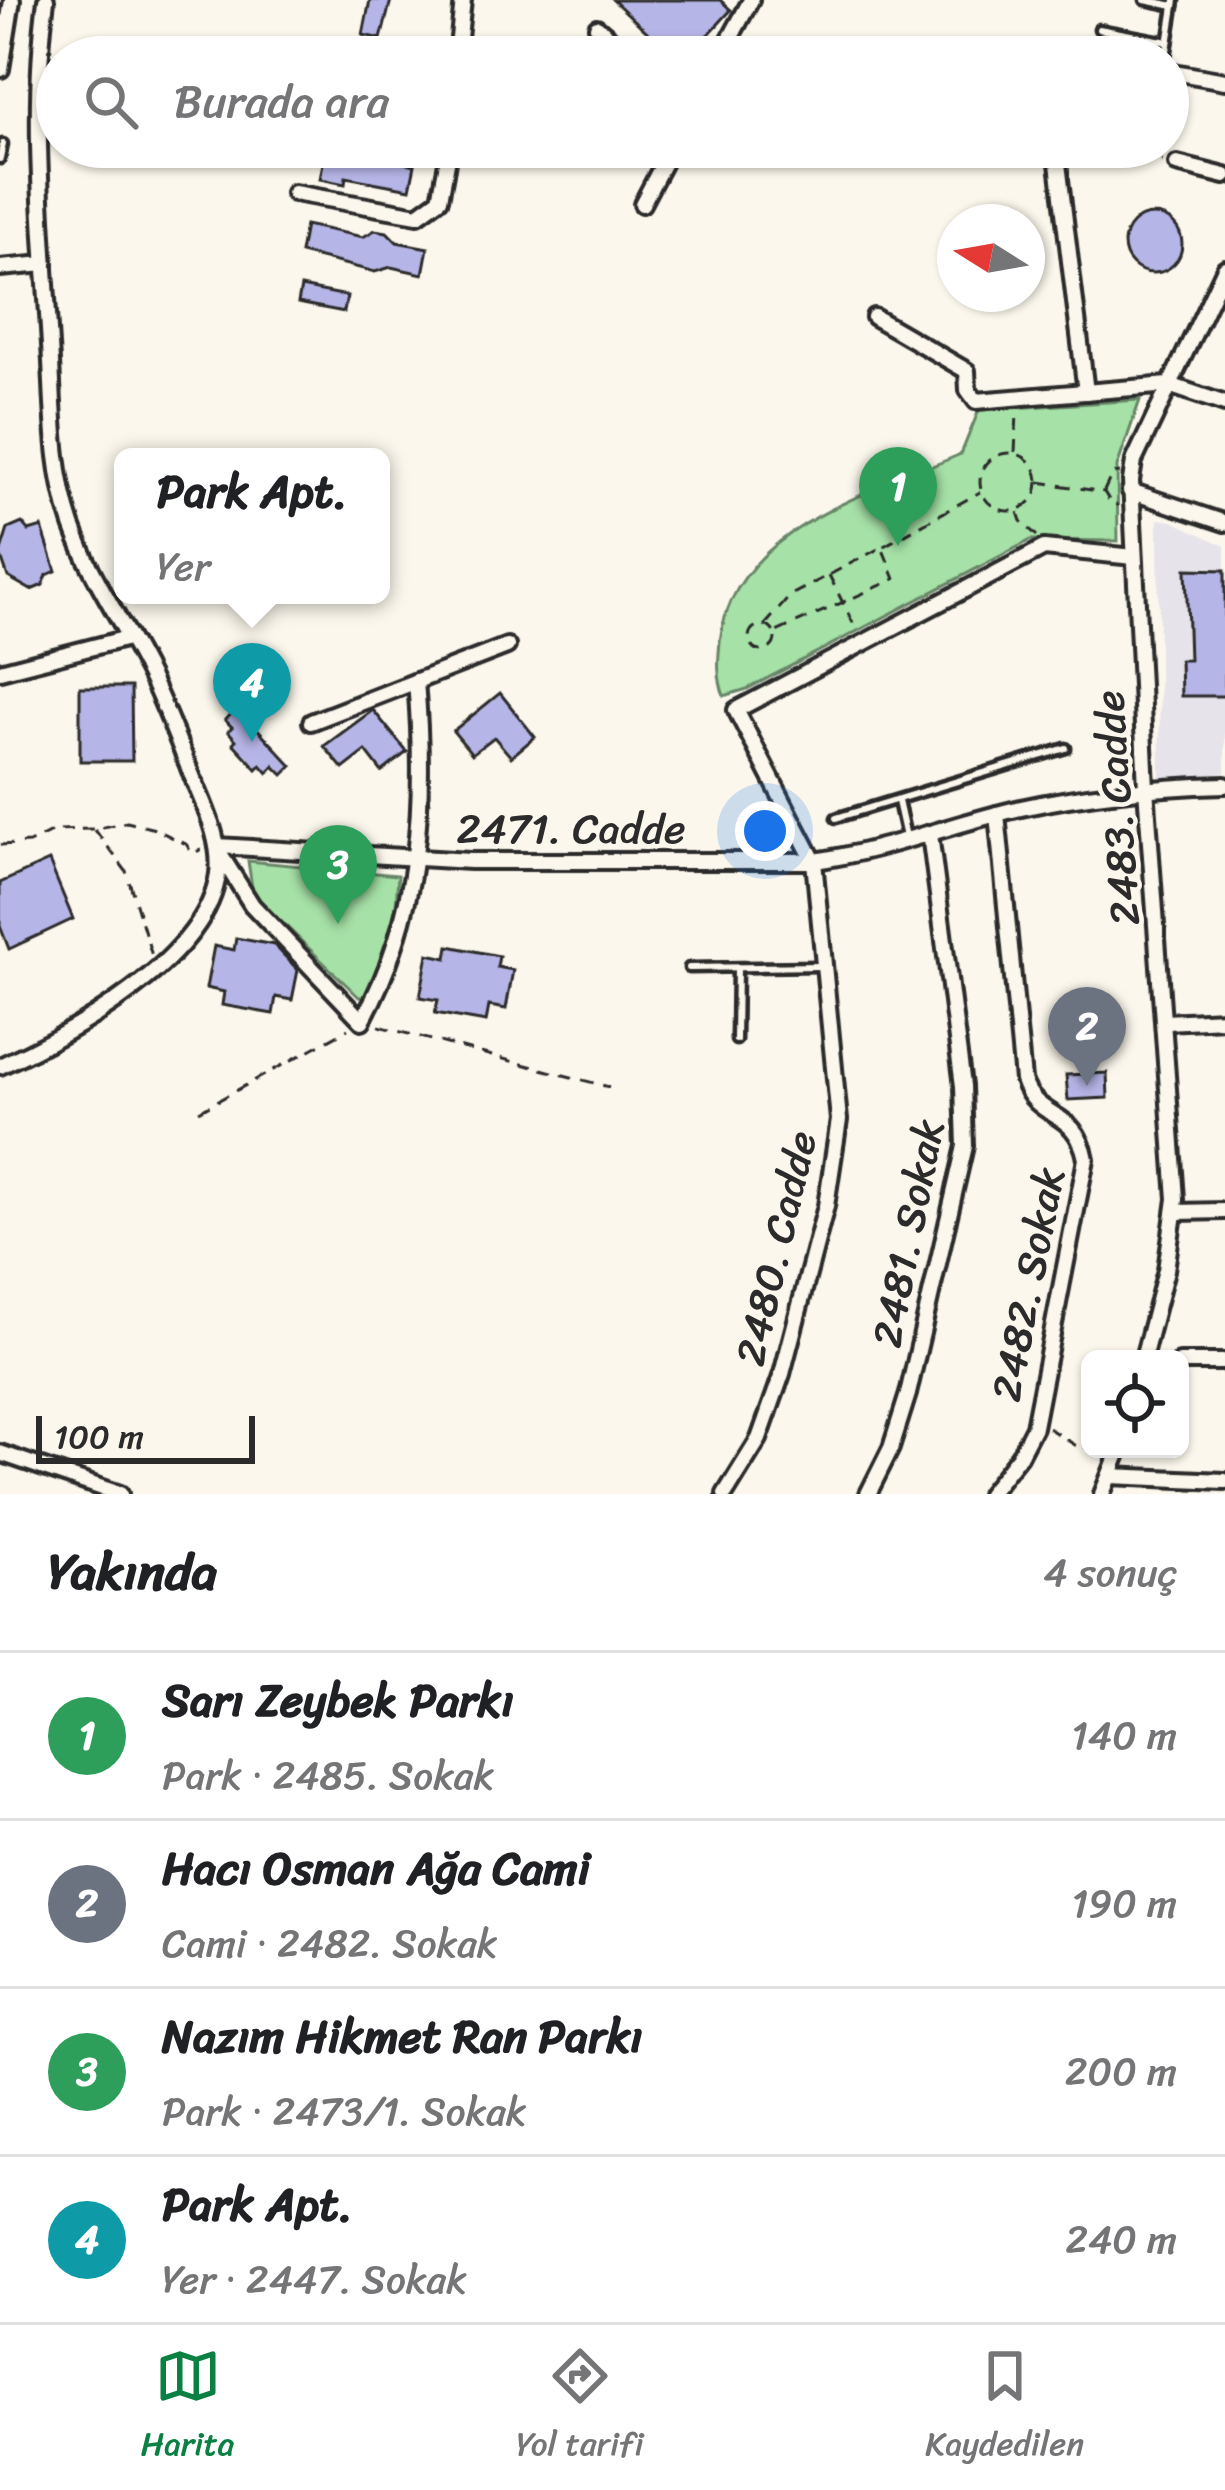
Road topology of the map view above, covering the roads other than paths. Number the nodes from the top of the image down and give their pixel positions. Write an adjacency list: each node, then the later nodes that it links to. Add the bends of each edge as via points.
1 (12, 0): 15 (street)
2 (46, 0): 9 (street)
3 (463, 0): 10 (street)
4 (751, 0): 12 (street)
5 (1145, 0): 6 (lane)
6 (1175, 3): 14 (lane)
7 (597, 27): 11 (street)
8 (1099, 29): 13 (lane)
9 (43, 36)
10 (459, 36)
11 (608, 36)
12 (731, 36)
13 (1136, 36)
14 (1169, 36)
15 (1, 69)
16 (1189, 75): 17 (street)
17 (1225, 81)
18 (3, 144): 19 (lane)
19 (0, 159)
20 (1189, 167): 25 (street)
21 (43, 168): 28 (street)
22 (447, 168): 26 (street, via 440,200 418,215)
23 (661, 168): 27 (street)
24 (1059, 168): 33 (street)
25 (1225, 176)
26 (294, 193)
27 (642, 204)
28 (45, 264): 29 (street); 38 (street, via 62,487 85,555)
29 (0, 268)
30 (1225, 268): 32 (street, 2483. Cadde)
31 (874, 317): 33 (street, via 967,370 976,400)
32 (1169, 385): 33 (street); 34 (street); 35 (street, 2483. Cadde, via 1132,470)
33 (1086, 392)
34 (1225, 404)
35 (1131, 498): 36 (street); 37 (street, 2483. Cadde)
36 (1225, 523)
37 (1134, 557): 45 (street, 2483. Cadde); 53 (street, via 1044,548 736,710)
38 (128, 638): 40 (street); 51 (street, via 159,695)
39 (507, 646): 41 (street)
40 (0, 671)
41 (416, 681): 42 (street); 52 (street)
42 (311, 722)
43 (1066, 748): 46 (lane)
44 (1225, 785): 45 (street, 2471. Cadde)
45 (1146, 788): 47 (street, 2471. Cadde); 58 (street, 2483. Cadde)
46 (898, 801): 48 (lane); 50 (lane)
47 (997, 814): 49 (street, 2471. Cadde); 74 (street, 2482. Sokak, via 1023,1081 1038,1105 1077,1130 1086,1159 1037,1417)
48 (836, 818)
49 (930, 834): 50 (street, 2471. Cadde); 73 (street, 2481. Sokak, via 965,1146 908,1394)
50 (907, 840): 53 (street, 2471. Cadde)
51 (217, 846): 52 (street, 2471. Cadde); 52 (street, via 252,905 362,1021 400,933); 60 (street, via 213,894 157,967 95,1016)
52 (416, 859): 53 (street, 2471. Cadde)
53 (814, 861): 54 (street, 2480. Cadde)
54 (824, 965): 56 (lane); 72 (street, 2480. Cadde, via 839,1108 833,1177 771,1408)
55 (689, 968): 56 (lane)
56 (737, 968): 59 (lane)
57 (1225, 1018): 58 (street)
58 (1165, 1022): 62 (street, 2483. Cadde)
59 (736, 1040)
60 (0, 1066)
61 (1225, 1211): 62 (street)
62 (1176, 1212): 63 (street, 2483. Cadde)
63 (1145, 1350)
64 (1189, 1362): 65 (street)
65 (1225, 1362)
66 (0, 1453): 71 (street)
67 (1117, 1458): 68 (street)
68 (1110, 1476): 70 (street); 75 (street)
69 (1225, 1481): 70 (street)
70 (1169, 1487)
71 (120, 1494)
72 (725, 1494)
73 (868, 1494)
74 (988, 1494)
75 (1102, 1494)

